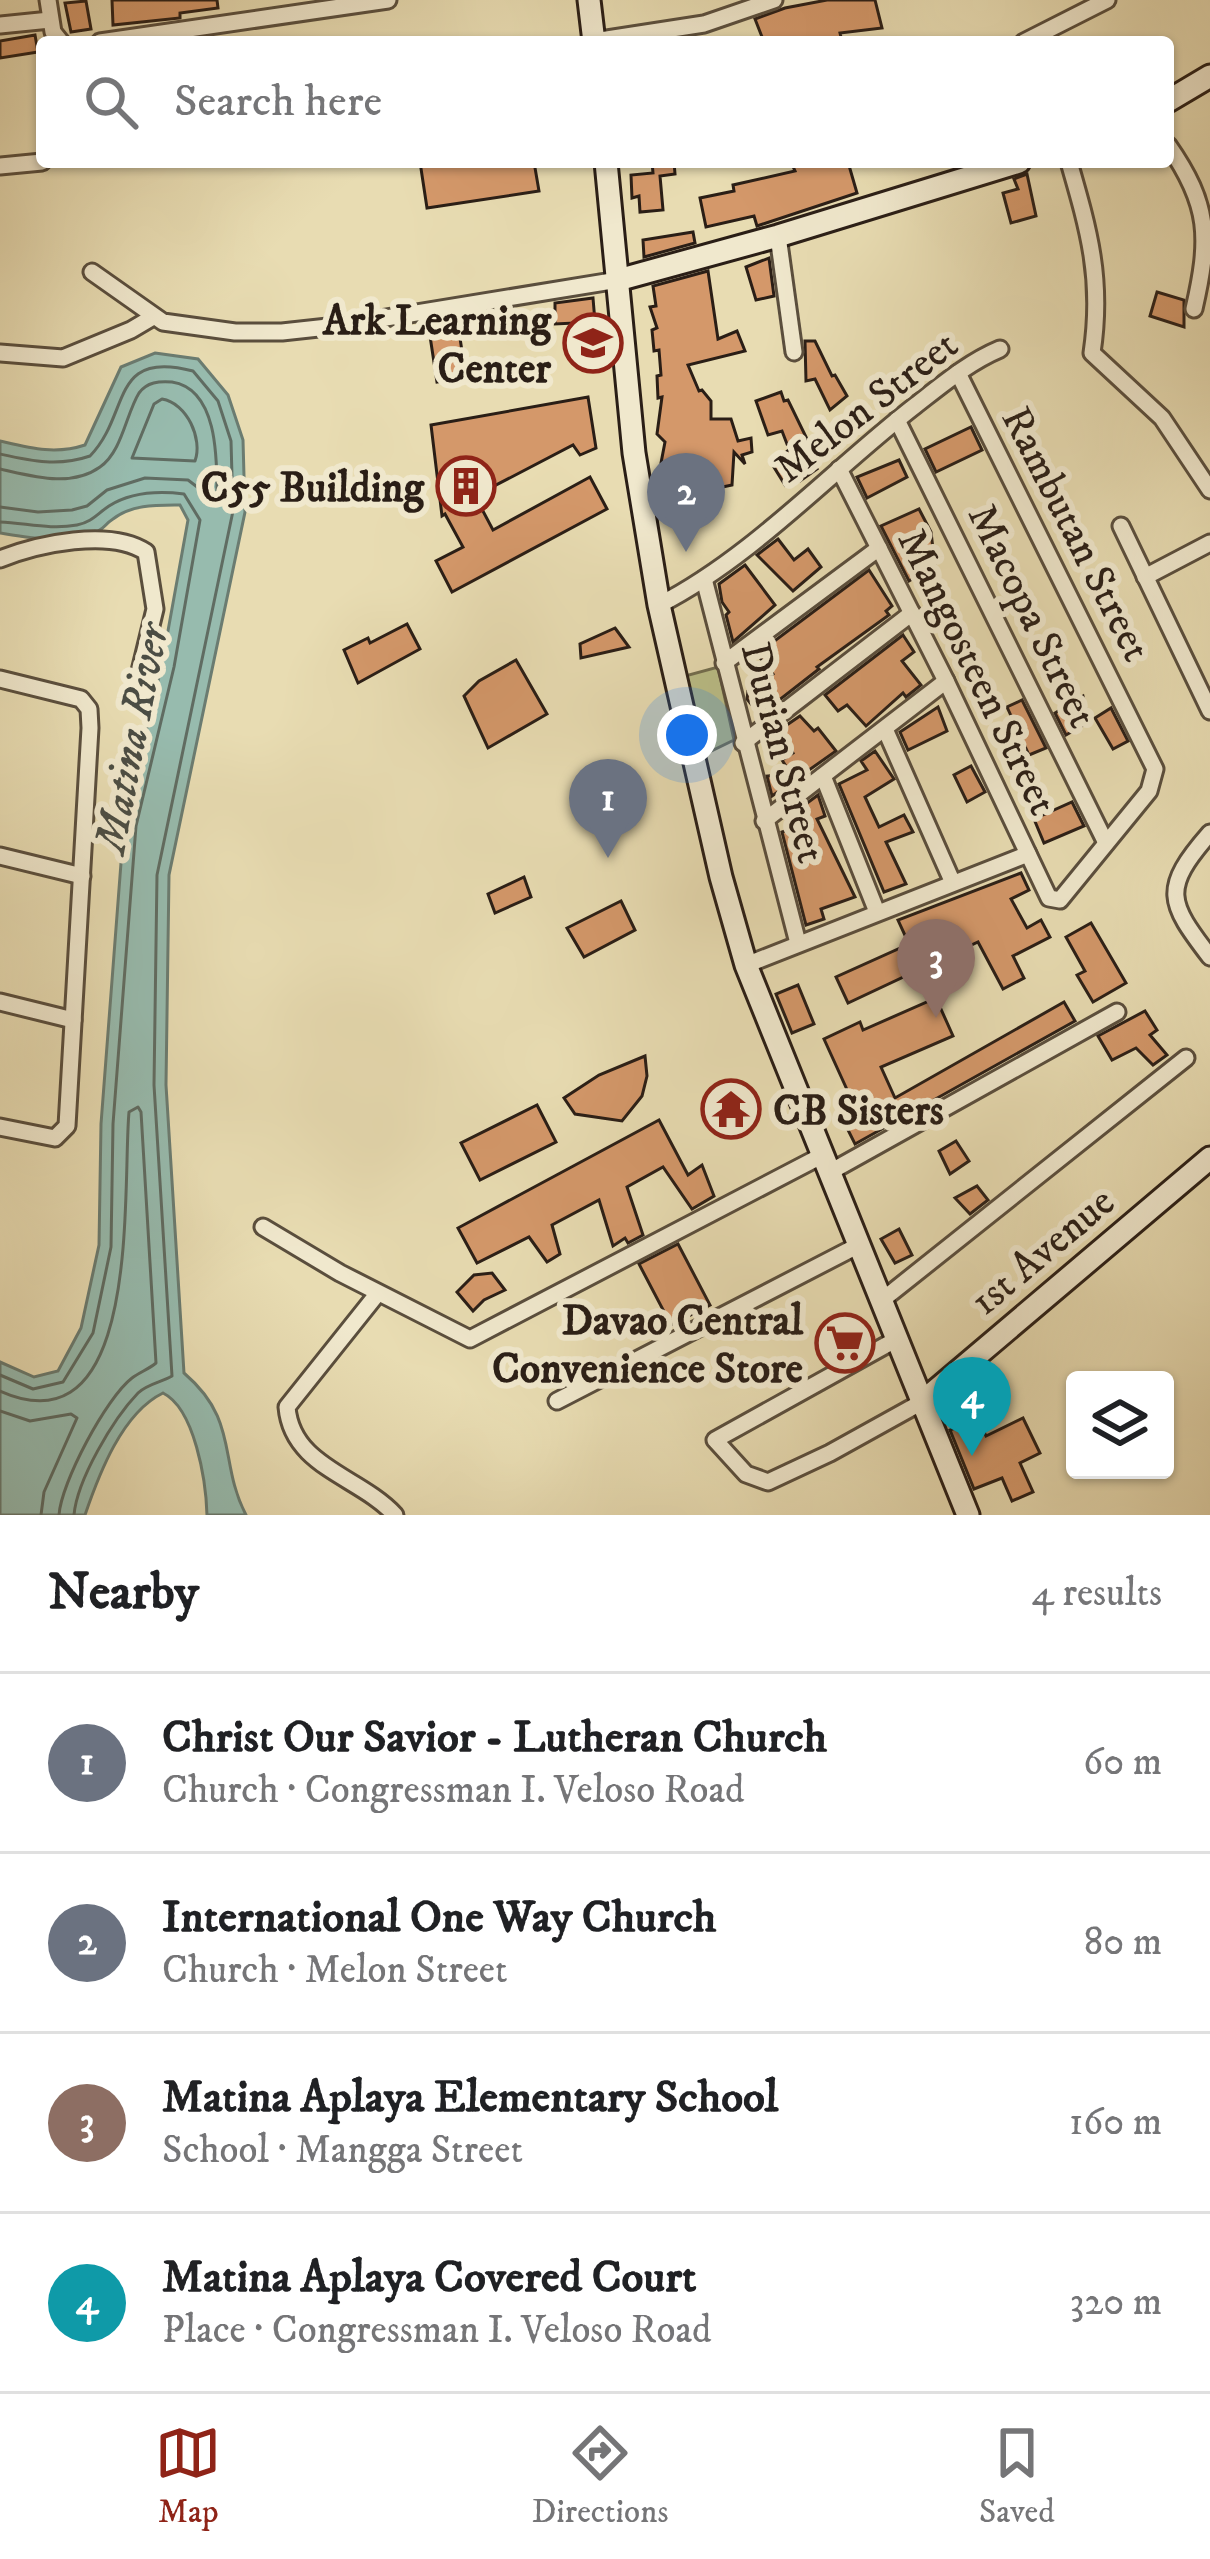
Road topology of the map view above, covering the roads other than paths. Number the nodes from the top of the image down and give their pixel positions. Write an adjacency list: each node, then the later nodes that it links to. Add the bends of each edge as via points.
1 (48, 0): 6 (street)
2 (388, 0): 9 (street)
3 (589, 0): 10 (main road)
4 (774, 0): 11 (street, via 704,24)
5 (1107, 0): 12 (street)
6 (50, 20): 7 (street); 8 (street)
7 (0, 25)
8 (58, 36)
9 (141, 36)
10 (593, 36)
11 (631, 36)
12 (1036, 36)
13 (1210, 76): 14 (main road)
14 (1174, 97)
15 (1174, 154): 24 (street, via 1203,214)
16 (36, 163): 17 (street)
17 (0, 166)
18 (607, 168): 23 (main road)
19 (999, 168): 21 (main road)
20 (1071, 168): 32 (street, via 1097,273 1092,353)
21 (778, 236): 23 (main road); 28 (street)
22 (92, 272): 26 (street)
23 (618, 280): 26 (street, via 282,332); 41 (main road)
24 (1204, 288): 25 (street)
25 (1193, 309)
26 (153, 317): 29 (street, via 63,358)
27 (1000, 349): 30 (street, Melon Street)
28 (794, 352)
29 (0, 353)
30 (958, 373): 31 (street, Melon Street); 53 (street, Rambutan Street, via 1155,769 1149,791)
31 (897, 420): 33 (street, Melon Street); 53 (street, Macopa Street)
32 (1205, 469): 34 (street)
33 (839, 470): 37 (street, Mangosteen Street); 40 (street, Melon Street)
34 (1210, 490)
35 (1121, 526): 39 (street)
36 (1210, 543): 39 (street)
37 (879, 548): 42 (street, Mangosteen Street); 43 (street)
38 (0, 559): 44 (street, via 112,538 146,552 154,609)
39 (1145, 578): 47 (street)
40 (704, 580): 41 (street, Melon Street); 43 (street, Durian Street)
41 (659, 605): 62 (main road)
42 (912, 613): 46 (street, Mangosteen Street); 49 (street)
43 (724, 663): 49 (street, Durian Street)
44 (140, 671)
45 (0, 679): 56 (street, via 86,704)
46 (946, 681): 48 (street); 54 (street, Mangosteen Street)
47 (1210, 711)
48 (885, 729): 50 (street); 57 (street)
49 (743, 743): 51 (street, Durian Street)
50 (823, 776): 51 (street); 59 (street)
51 (764, 821): 60 (street, Durian Street)
52 (1210, 833): 61 (street, via 1182,873 1174,901)
53 (1106, 843): 58 (street, Rambutan Street)
54 (1028, 854): 57 (street); 58 (street, Mangosteen Street)
55 (0, 856): 56 (street)
56 (82, 876): 65 (street)
57 (953, 883): 59 (street)
58 (1056, 901)
59 (877, 912): 60 (street)
60 (797, 943): 62 (street)
61 (1210, 956)
62 (746, 965): 69 (main road)
63 (0, 1003): 65 (street)
64 (1118, 1012): 69 (street)
65 (73, 1020): 67 (street, via 61,1136)
66 (1186, 1058): 73 (street)
67 (0, 1127)
68 (1210, 1158): 76 (main road, 1st Avenue)
69 (826, 1164): 71 (main road); 72 (street, via 470,1339)
70 (263, 1227): 72 (street)
71 (859, 1245): 73 (main road); 75 (street)
72 (378, 1293): 77 (street, via 287,1407 302,1450)
73 (881, 1300): 74 (main road)
74 (897, 1339): 76 (main road); 76 (street, via 715,1440 746,1474 768,1482)
75 (556, 1401)
76 (922, 1402): 78 (main road)
77 (395, 1515)
78 (968, 1515)

